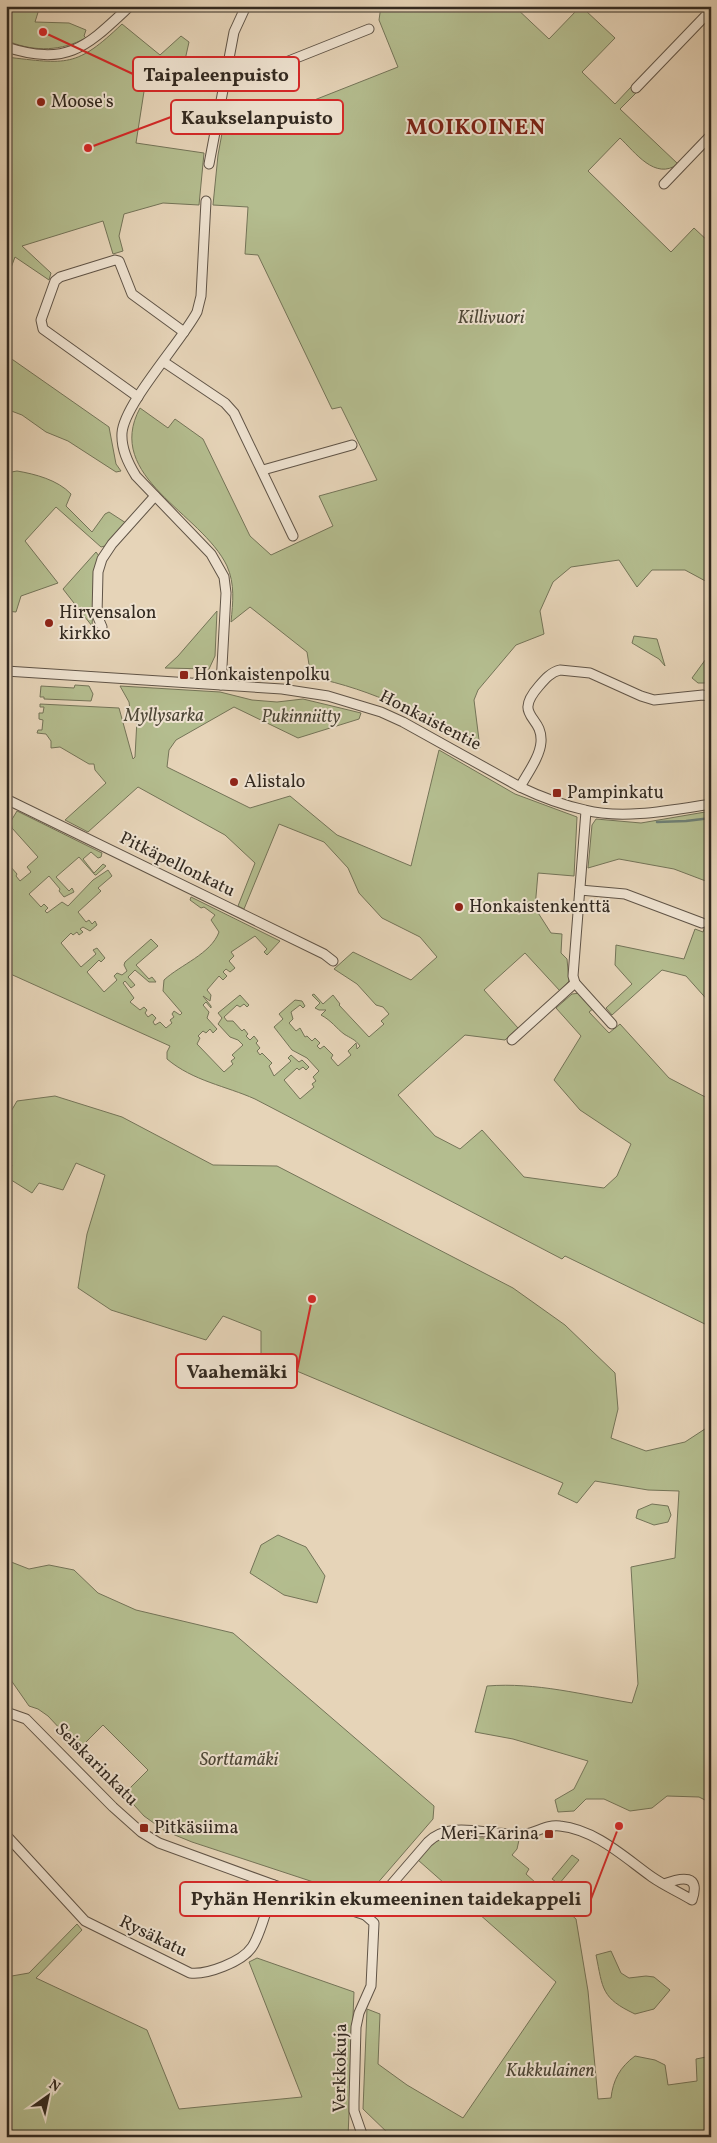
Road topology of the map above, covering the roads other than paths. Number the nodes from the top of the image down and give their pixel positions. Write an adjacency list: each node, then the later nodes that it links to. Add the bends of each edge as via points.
1 (130, 6): 5 (street, via 95,38 72,52 46,54)
2 (246, 6): 6 (street, via 234,32)
3 (711, 10): 7 (street)
4 (369, 29): 6 (street, via 271,68)
5 (6, 47)
6 (227, 64): 9 (street)
7 (636, 88)
8 (711, 136): 10 (street)
9 (209, 164)
10 (664, 184)
11 (206, 201): 12 (street, via 201,296 197,312)
12 (184, 332): 13 (street); 14 (street, via 132,294 119,261 60,277 55,282 41,320 43,329)
13 (164, 362): 14 (street); 16 (street, via 230,408)
14 (138, 397): 17 (street, via 125,422 122,442 129,465)
15 (352, 445): 16 (street)
16 (263, 470): 18 (street)
17 (155, 496): 19 (street, via 102,559 98,572 96,615); 21 (street, via 211,554 224,577)
18 (294, 536)
19 (102, 627)
20 (6, 671): 21 (street, Honkaistentie)
21 (221, 685): 23 (street, Honkaistentie, via 308,692 363,705 403,722)
22 (711, 696): 23 (street, via 654,700 590,673 556,671 547,677 528,704 542,741)
23 (520, 787): 26 (street, Honkaistentie)
24 (6, 799): 29 (street, Pitkäpellonkatu)
25 (711, 804): 26 (street, Honkaistentie, via 649,813)
26 (586, 811): 27 (street)
27 (580, 890): 28 (street, via 625,894); 30 (street)
28 (702, 923)
29 (333, 961)
30 (575, 984): 31 (street); 32 (street)
31 (612, 1024)
32 (512, 1040)
33 (6, 1712): 36 (street, Seiskarinkatu, via 26,1719 146,1835 159,1843)
34 (6, 1836): 36 (street, Rysäkatu, via 85,1921 190,1972 205,1973 221,1967 252,1947)
35 (664, 1884): 37 (street, via 588,1833 565,1826 549,1826 525,1834 450,1830 436,1834)
36 (274, 1885): 37 (street, Seiskarinkatu)
37 (365, 1915): 38 (street, Verkkokuja, via 374,1923 374,1940 371,1986 358,2013 356,2027 354,2111)
38 (362, 2137)

